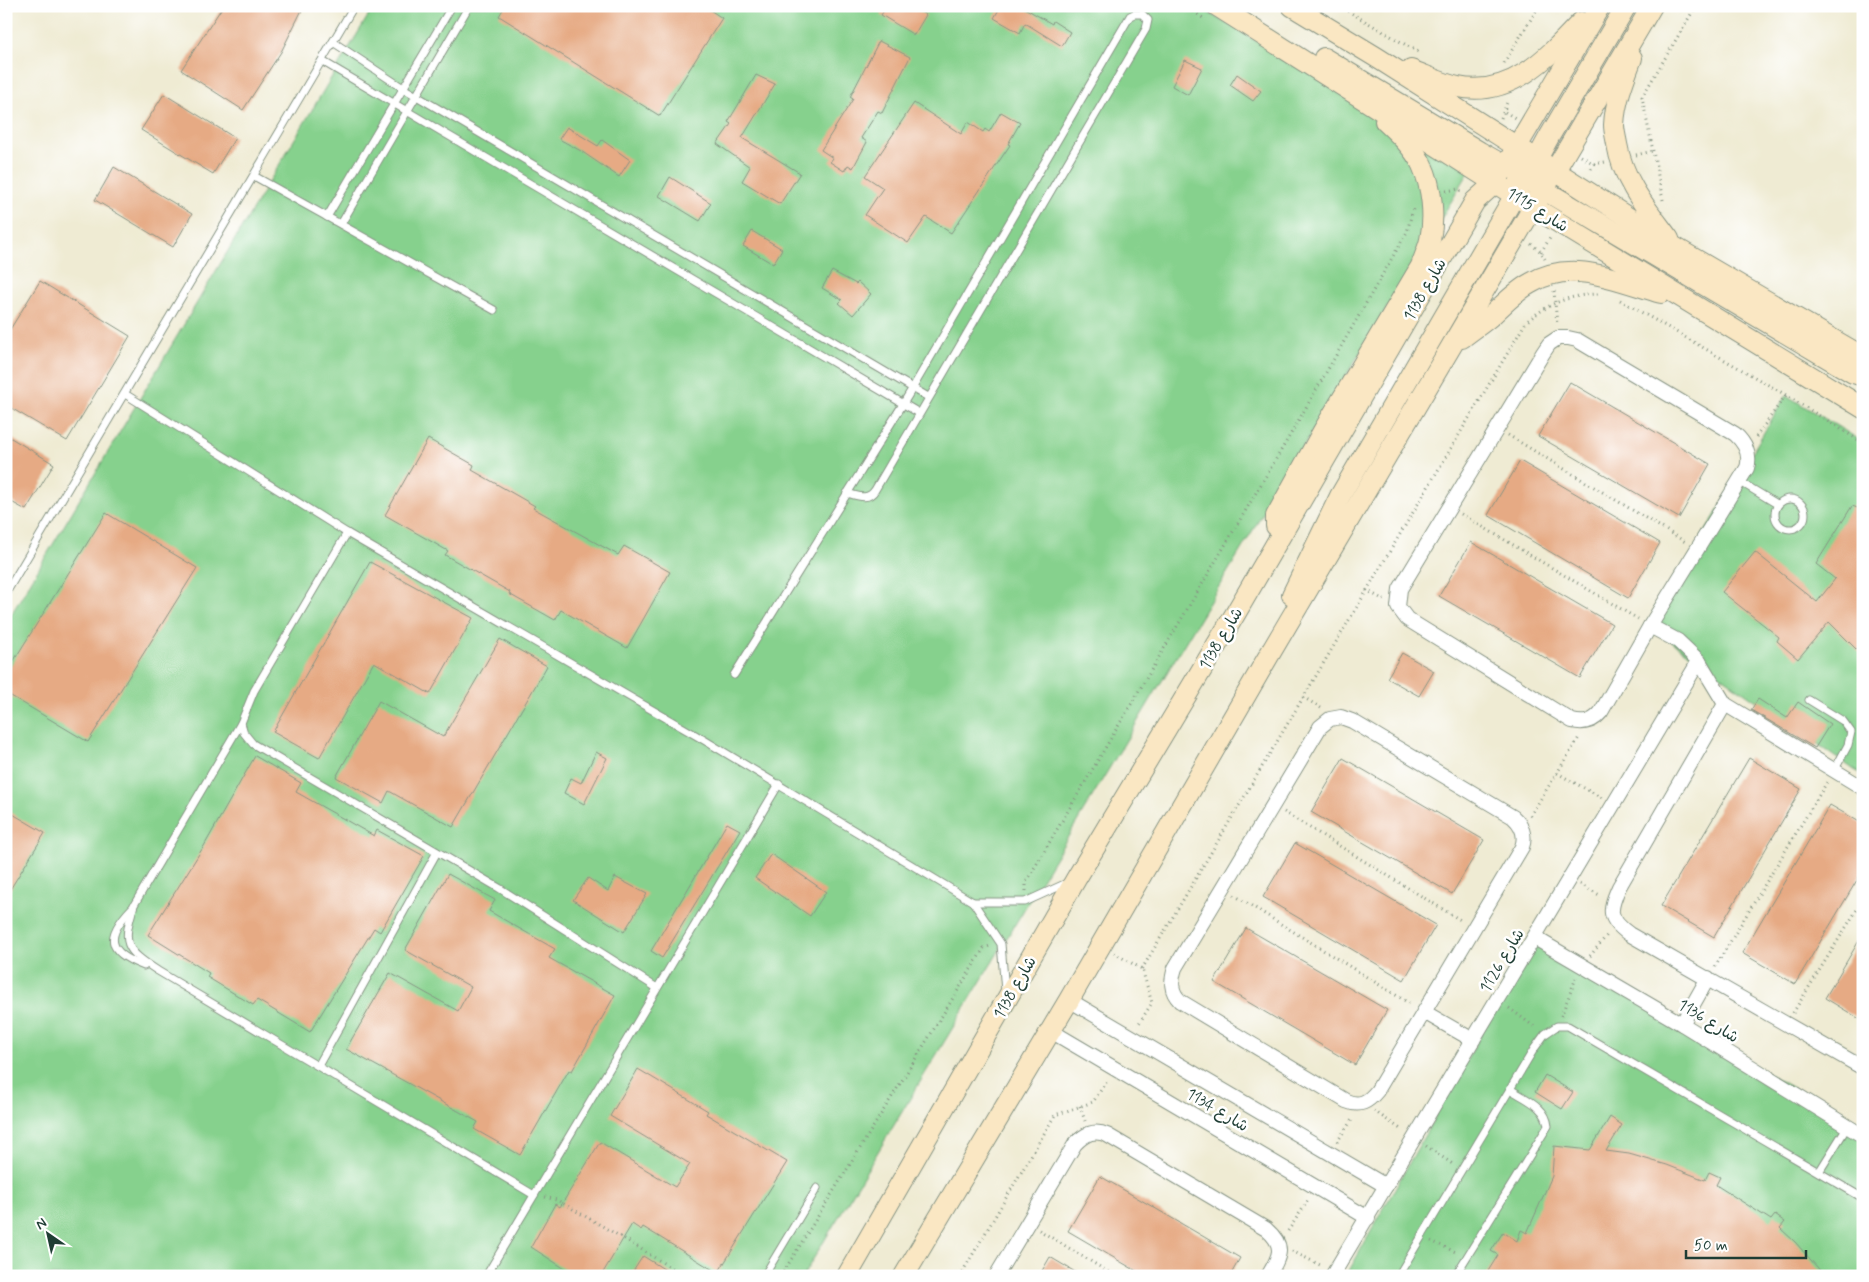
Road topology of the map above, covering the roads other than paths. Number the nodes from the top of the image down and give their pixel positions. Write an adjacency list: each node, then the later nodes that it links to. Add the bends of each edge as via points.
1 (354, 6): 11 (lane)
2 (452, 6): 14 (lane)
3 (470, 6): 15 (lane)
4 (1242, 6): 22 (street)
5 (1292, 6): 12 (street, شارع 1115)
6 (1596, 6): 12 (street, via 1540,63 1521,77 1491,88 1458,87)
7 (1600, 6): 19 (street)
8 (1626, 6): 22 (street)
9 (1650, 9): 20 (street); 26 (street, via 1617,103 1614,127 1624,171 1632,187)
10 (1213, 14): 16 (street, شارع 1115)
11 (333, 42): 13 (lane); 14 (lane)
12 (1376, 57): 19 (street, شارع 1115)
13 (322, 61): 17 (lane); 21 (lane)
14 (403, 88): 15 (lane); 17 (lane)
15 (416, 95): 18 (lane); 32 (lane)
16 (1358, 95): 22 (street, شارع 1115); 42 (street, via 1398,133 1422,164 1424,196 1432,215 1430,241 1421,266 1276,516)
17 (394, 104): 18 (lane); 24 (lane)
18 (407, 111): 25 (lane); 35 (lane)
19 (1517, 146): 22 (street, شارع 1115)
20 (1555, 171): 22 (street, شارع 1115); 26 (street, شارع 1115)
21 (254, 176): 24 (lane); 33 (lane)
22 (1523, 178): 23 (street); 31 (street); 42 (street, شارع 1138, via 1475,201); 45 (street, via 1340,496 1293,592)
23 (1534, 207): 27 (street, شارع 1115); 29 (street)
24 (327, 216): 25 (lane)
25 (341, 224): 28 (lane)
26 (1676, 248): 30 (street, شارع 1115)
27 (1684, 299): 29 (street, via 1601,274 1578,271 1552,274 1513,295); 36 (street, شارع 1115)
28 (494, 310)
29 (1454, 344): 45 (street)
30 (1863, 357)
31 (1863, 376)
32 (912, 389): 34 (lane); 34 (lane, via 1130,16 1142,14 1148,20 1146,29); 35 (lane)
33 (124, 394): 41 (lane); 43 (lane)
34 (928, 397): 37 (lane)
35 (903, 404): 37 (lane); 39 (lane)
36 (1863, 408)
37 (919, 413): 39 (lane, via 872,494 864,497)
38 (1739, 481): 40 (lane); 44 (street); 44 (street, via 1749,462 1747,450 1735,434 1586,345 1558,338 1543,353 1400,589 1398,607 1407,619 1572,721 1582,723 1589,722 1601,712)
39 (848, 493): 47 (lane)
40 (1778, 504): 40 (lane, via 1774,516 1780,526 1791,529 1802,523 1805,512 1799,502 1788,498)
41 (347, 532): 50 (lane, via 254,691); 52 (lane)
42 (1275, 546): 55 (street, شارع 1138)
43 (6, 593)
44 (1650, 626): 46 (street, via 1678,641)
45 (1268, 657): 62 (street)
46 (1699, 661): 49 (street); 58 (street, شارع 1126)
47 (734, 675)
48 (1809, 700): 51 (lane, via 1843,721 1852,732)
49 (1725, 704): 51 (street); 60 (street, via 1619,887 1611,915 1616,925 1629,934)
50 (241, 723): 54 (lane, via 253,744); 57 (lane)
51 (1834, 771): 53 (street)
52 (779, 784): 56 (lane); 61 (lane)
53 (1863, 788)
54 (437, 852): 61 (lane); 68 (lane)
55 (1076, 879): 56 (lane, via 1025,902); 63 (street, شارع 1138)
56 (973, 902): 63 (lane, via 1001,944)
57 (134, 906): 59 (lane, via 127,929 129,946 140,960); 59 (lane, via 116,926 115,944 125,958)
58 (1535, 938): 65 (street, شارع 1136); 67 (street, شارع 1126)
59 (158, 971): 68 (lane)
60 (1708, 978): 65 (street); 69 (street)
61 (657, 988): 76 (lane)
62 (1069, 1000): 66 (street); 74 (street, شارع 1134)
63 (1006, 1002): 81 (street, شارع 1138)
64 (1424, 1012): 64 (street, via 1372,1098 1357,1105 1180,1001 1172,987 1173,974 1223,888 1320,727 1330,719 1341,717 1352,721 1513,817 1522,829 1522,847); 67 (street)
65 (1682, 1024): 71 (street, شارع 1136)
66 (1051, 1031): 78 (street, شارع 1134); 82 (street)
67 (1473, 1040): 74 (street, شارع 1126)
68 (318, 1066): 76 (lane)
69 (1863, 1068)
70 (1510, 1089): 73 (lane, via 1545,1034 1557,1026 1568,1026); 86 (lane); 87 (lane, via 1537,1106 1547,1116 1548,1126)
71 (1847, 1127): 72 (street, شارع 1136); 73 (lane)
72 (1863, 1136)
73 (1819, 1172): 77 (lane)
74 (1386, 1186): 78 (street, شارع 1126)
75 (817, 1188): 80 (lane)
76 (534, 1194): 79 (lane)
77 (1863, 1198)
78 (1368, 1218): 85 (street, شارع 1126)
79 (486, 1276)
80 (764, 1276)
81 (847, 1276)
82 (904, 1276)
83 (996, 1276): 84 (street, via 1075,1144 1089,1133 1101,1132 1271,1233 1280,1252)
84 (1268, 1276)
85 (1332, 1276)
86 (1398, 1276)
87 (1456, 1276)

